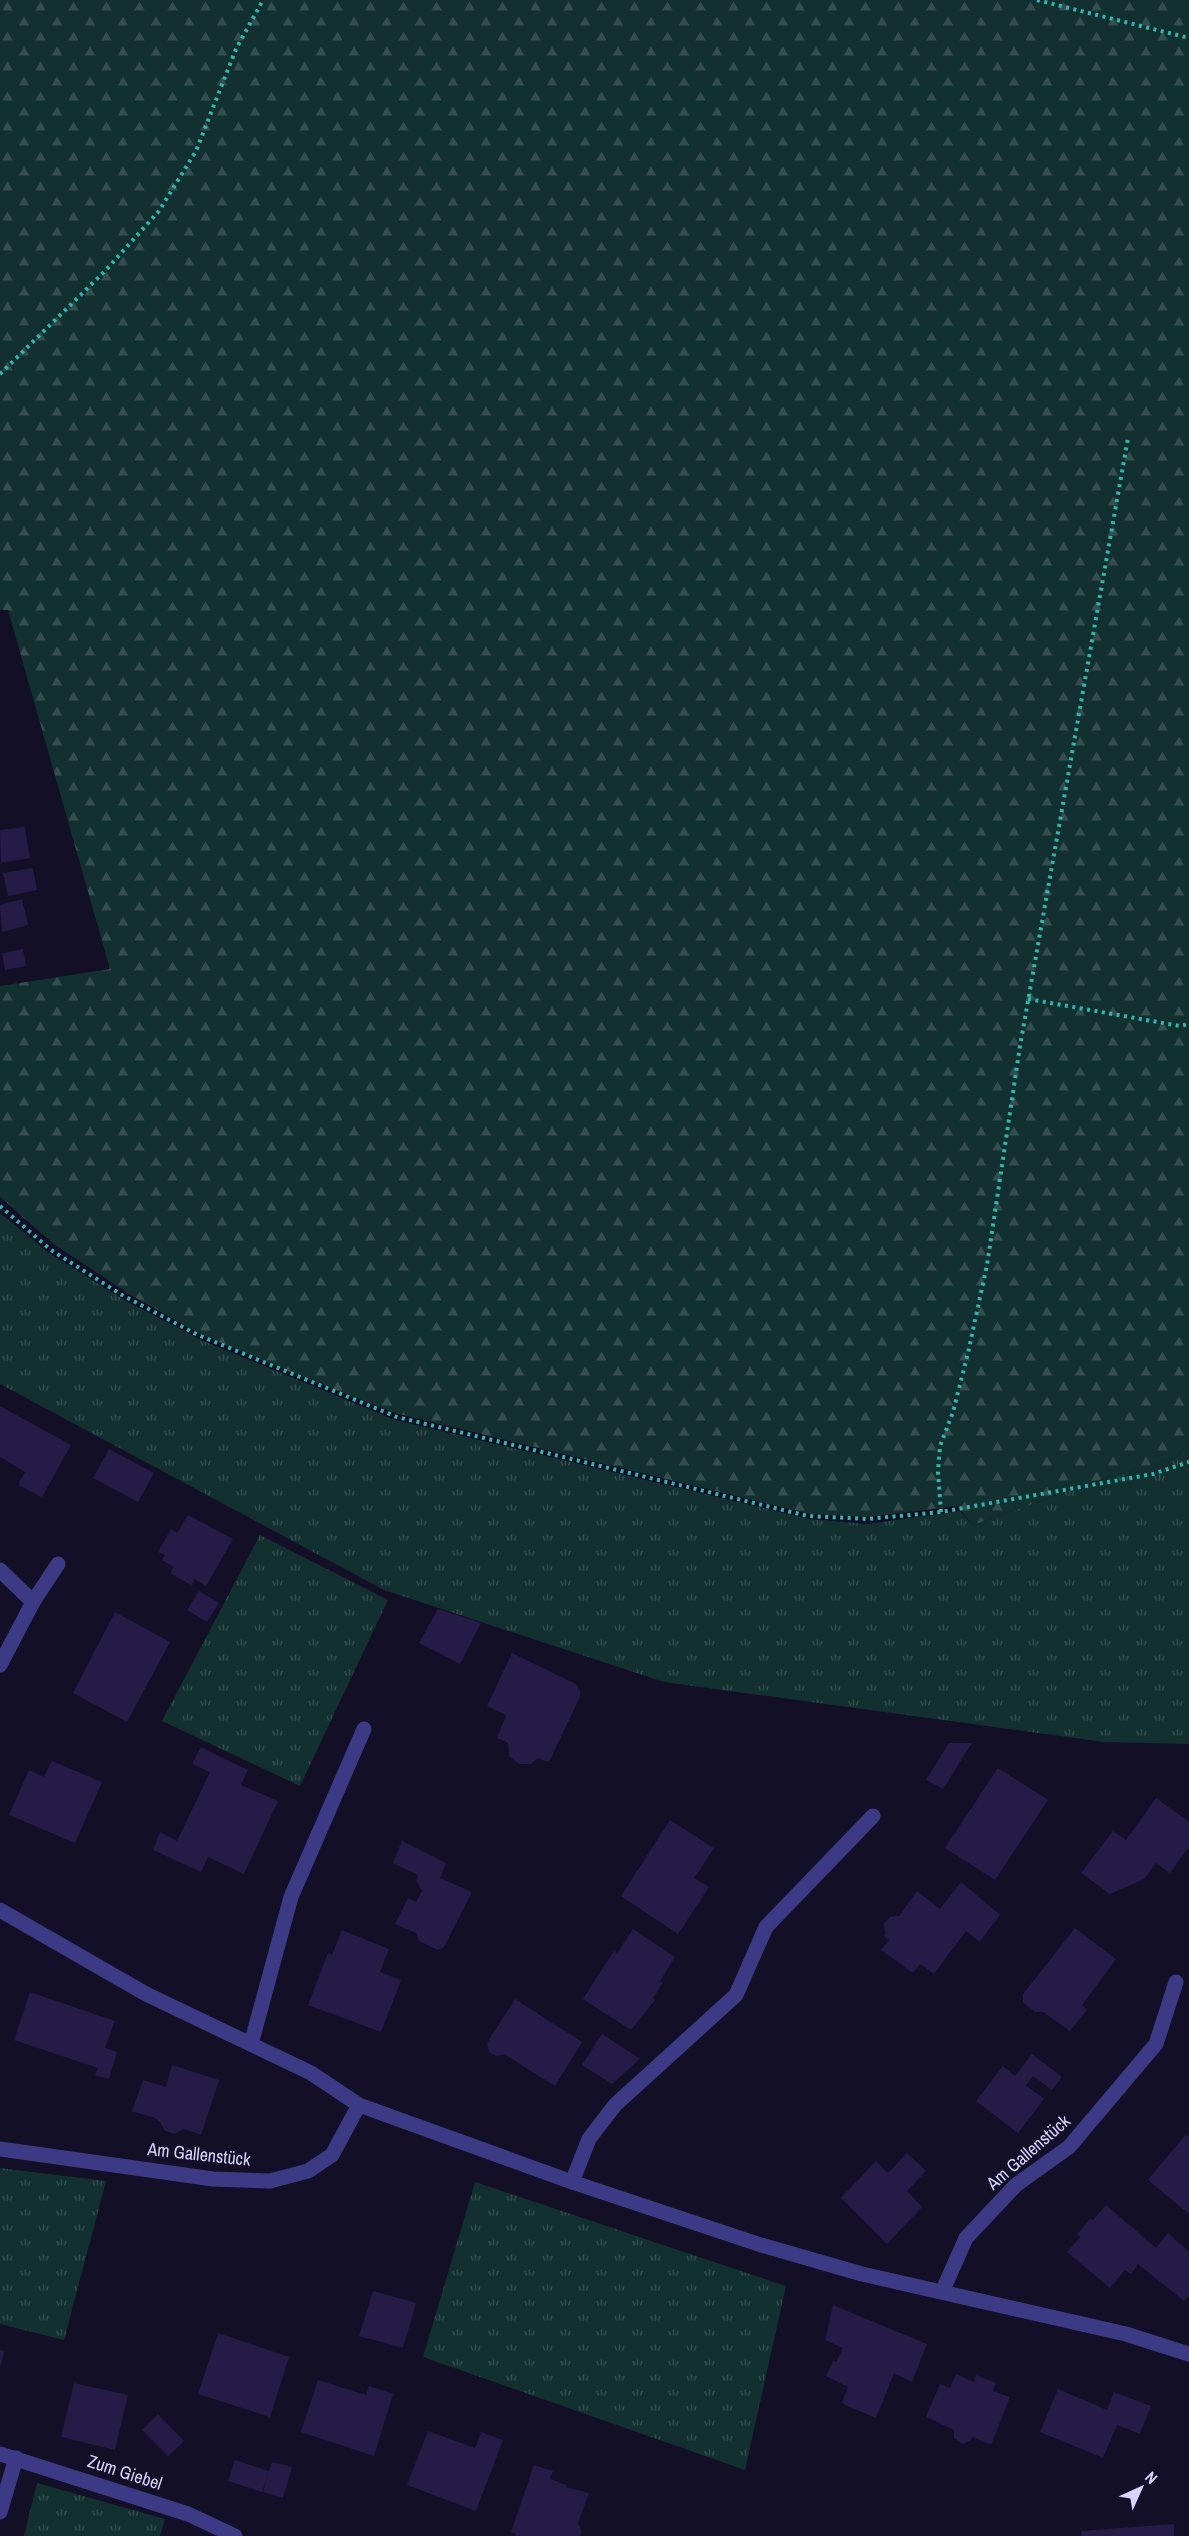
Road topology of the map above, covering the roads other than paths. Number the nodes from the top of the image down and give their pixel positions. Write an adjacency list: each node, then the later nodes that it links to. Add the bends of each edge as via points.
1 (58, 1564): 3 (street)
2 (0, 1570): 3 (street)
3 (33, 1602): 4 (street)
4 (0, 1665)
5 (364, 1728): 9 (street, via 291,1897)
6 (873, 1816): 12 (street, via 766,1927 736,1995 615,2105 589,2139)
7 (0, 1910): 9 (street, via 146,1994)
8 (1176, 1982): 13 (street, Am Gallenstück, via 1156,2044 1069,2147 1016,2185 966,2238)
9 (251, 2044): 10 (street, via 310,2073)
10 (359, 2105): 11 (street, Am Gallenstück, via 332,2155 308,2171 270,2181 213,2179); 12 (street)
11 (0, 2149)
12 (572, 2182): 13 (street, via 761,2245)
13 (942, 2292): 14 (street, via 1126,2334)
14 (1189, 2354)
15 (0, 2454): 16 (street, Zum Giebel)
16 (16, 2458): 17 (street); 18 (street, Zum Giebel, via 188,2514)
17 (0, 2512)
18 (235, 2536)

